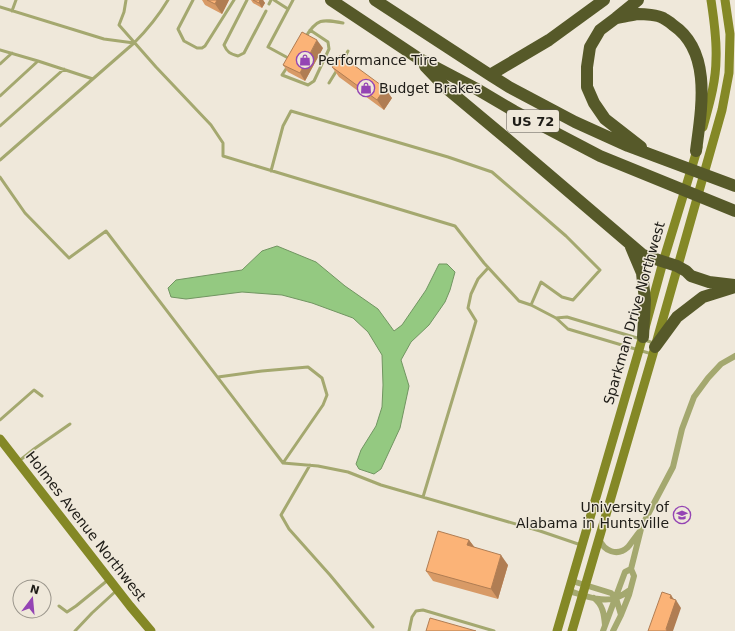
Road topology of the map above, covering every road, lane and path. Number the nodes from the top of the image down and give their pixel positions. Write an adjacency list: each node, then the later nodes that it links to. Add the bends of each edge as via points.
1 (16, 0): 19 (lane)
2 (126, 0): 25 (lane, via 119,25)
3 (168, 0): 25 (lane)
4 (193, 0): 5 (lane, via 178,29 184,41 197,48 205,46)
5 (234, 0)
6 (247, 0): 20 (lane, via 224,45 232,55 244,53)
7 (271, 0): 16 (lane)
8 (274, 0): 18 (lane)
9 (293, 0): 18 (lane)
10 (331, 0): 29 (highway, US 72)
11 (375, 0): 33 (highway, US 72)
12 (604, 0): 33 (highway, via 549,40)
13 (638, 0): 21 (highway)
14 (711, 0): 38 (main road, Sparkman Drive Northwest, via 715,29 714,86)
15 (725, 0): 47 (main road, Sparkman Drive Northwest, via 730,34 729,73 722,110)
16 (269, 4)
17 (0, 7): 19 (lane)
18 (288, 9): 23 (lane, via 268,47 292,60 282,76 308,85 314,81 329,49 328,42)
19 (12, 11): 25 (lane, via 104,39)
20 (266, 11)
21 (616, 18): 38 (highway, via 640,14 661,17 678,28 690,43 698,59 702,80 702,106); 39 (highway, via 600,30 590,47 587,87 605,119)
22 (343, 23): 23 (lane, via 328,20 318,22)
23 (310, 30): 24 (lane)
24 (303, 42)
25 (134, 43): 34 (lane); 41 (lane, via 211,126 223,143 223,156)
26 (0, 50): 28 (lane)
27 (348, 51): 35 (lane)
28 (12, 53): 30 (lane); 31 (lane)
29 (418, 58): 44 (highway, US 72, via 600,156); 45 (highway, via 446,88)
30 (38, 61): 32 (lane); 36 (lane)
31 (0, 64)
32 (64, 69): 34 (lane); 37 (lane)
33 (490, 76): 39 (highway, US 72, via 575,122)
34 (93, 79): 40 (lane)
35 (329, 84)
36 (0, 96)
37 (0, 126)
38 (696, 151): 46 (main road, Sparkman Drive Northwest)
39 (652, 155): 43 (highway, US 72)
40 (0, 160)
41 (271, 171): 48 (lane, via 455,226); 50 (lane, via 283,126 291,111 492,172 566,236 600,270 573,300 562,298 541,282)
42 (0, 177): 56 (lane, via 25,212 69,258 106,231)
43 (735, 186)
44 (732, 210)
45 (630, 244): 46 (highway, via 643,255); 52 (highway, via 642,274 645,300)
46 (663, 262): 47 (highway); 52 (main road, Sparkman Drive Northwest)
47 (677, 266): 49 (highway, via 691,276); 53 (main road, Sparkman Drive Northwest)
48 (488, 268): 50 (lane, via 519,301); 64 (lane, via 478,279 471,294 468,308 476,321)
49 (735, 286): 53 (highway, via 703,297 678,317)
50 (531, 305): 51 (lane)
51 (556, 318): 52 (lane, via 567,317); 54 (lane, via 568,328)
52 (643, 338): 53 (lane); 54 (main road, Sparkman Drive Northwest)
53 (654, 348): 54 (lane); 66 (main road, Sparkman Drive Northwest)
54 (639, 350): 67 (main road, Sparkman Drive Northwest)
55 (735, 356): 65 (street, via 721,364 694,397 682,429 673,467)
56 (218, 377): 62 (lane); 62 (lane, via 308,367 322,378 327,395 323,405)
57 (42, 396): 58 (lane, via 34,390)
58 (0, 420)
59 (70, 424): 61 (lane)
60 (0, 439): 61 (main road, Holmes Avenue Northwest)
61 (18, 462): 69 (main road, Holmes Avenue Northwest)
62 (283, 463): 63 (lane)
63 (310, 465): 64 (lane, via 348,472); 80 (lane, via 281,515 289,529)
64 (423, 497): 67 (lane)
65 (641, 530): 66 (street, via 628,546 618,552 608,550); 68 (street)
66 (599, 539): 71 (main road, Sparkman Drive Northwest)
67 (582, 546): 70 (main road, Sparkman Drive Northwest)
68 (632, 569): 73 (street, via 634,576); 77 (street, via 626,572)
69 (109, 579): 72 (main road, Holmes Avenue Northwest); 78 (lane, via 67,612)
70 (572, 581): 71 (street); 74 (main road, Sparkman Drive Northwest)
71 (585, 585): 75 (main road, Sparkman Drive Northwest); 77 (street, via 610,592)
72 (118, 590): 82 (lane); 83 (main road, Holmes Avenue Northwest)
73 (630, 590): 77 (street); 79 (street)
74 (569, 591): 75 (street); 86 (main road, Sparkman Drive Northwest)
75 (582, 595): 76 (street); 87 (main road, Sparkman Drive Northwest)
76 (594, 598): 77 (street); 81 (street, via 602,608)
77 (616, 598): 79 (street); 81 (street)
78 (59, 606)
79 (621, 615): 88 (street)
80 (373, 628)
81 (604, 629)
82 (75, 631)
83 (150, 631)
84 (409, 631): 85 (lane, via 416,611 422,610)
85 (494, 631)
86 (557, 631)
87 (572, 631)
88 (613, 631)

